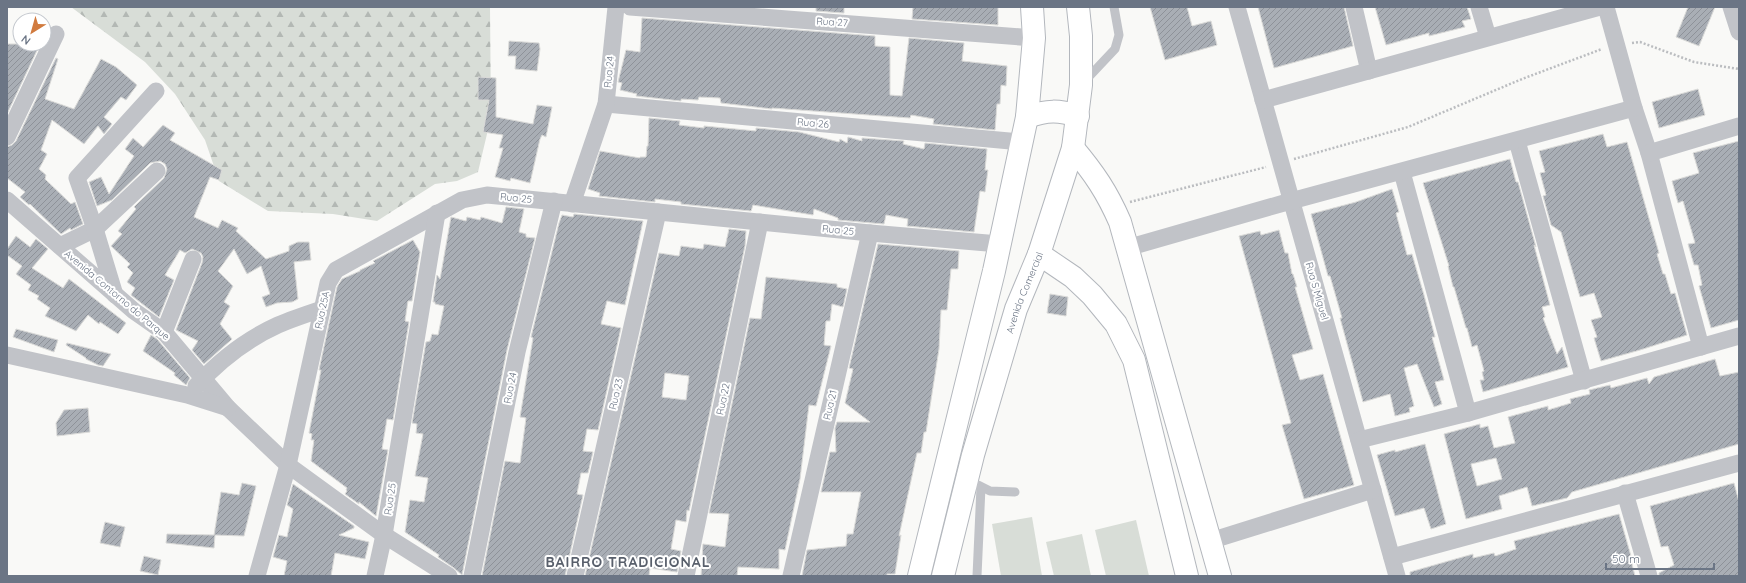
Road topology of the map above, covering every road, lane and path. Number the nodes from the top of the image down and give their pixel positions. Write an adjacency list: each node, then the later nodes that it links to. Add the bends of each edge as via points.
1 (616, 7): 22 (street, Rua 24)
2 (630, 7): 15 (street, Rua 27)
3 (1032, 7): 15 (street)
4 (1078, 7): 19 (street, Avenida Comercial)
5 (1114, 7): 19 (lane, via 1120,35 1115,49)
6 (1237, 7): 21 (street, Rua S Miguel)
7 (1354, 7): 18 (street)
8 (1479, 7): 14 (street)
9 (1600, 7): 14 (street)
10 (1606, 7): 16 (street)
11 (1731, 7): 12 (street)
12 (1739, 32)
13 (56, 34): 27 (street)
14 (1488, 37): 18 (street)
15 (1034, 38): 25 (street)
16 (1616, 44): 17 (path, via 1640,42 1694,62); 23 (street); 32 (path, via 1522,79 1408,127)
17 (1739, 69)
18 (1369, 71): 21 (street)
19 (1081, 85): 24 (street, Avenida Comercial)
20 (156, 91): 43 (street, via 77,178)
21 (1263, 100): 32 (street, Rua S Miguel)
22 (606, 104): 29 (street, Rua 26); 38 (street, Rua 24)
23 (1634, 108): 28 (street); 31 (street)
24 (1078, 116): 25 (street, via 1056,111); 30 (street, Avenida Comercial)
25 (1028, 117): 29 (street)
26 (1739, 126): 31 (street)
27 (7, 137)
28 (1517, 140): 34 (street); 59 (street)
29 (1021, 142): 45 (street)
30 (1073, 148): 39 (street, via 1095,175); 48 (street, Avenida Comercial)
31 (1649, 153): 56 (street)
32 (1281, 163): 36 (street, Rua S Miguel); 39 (path)
33 (157, 171): 43 (street)
34 (1402, 172): 36 (street); 62 (street)
35 (7, 200): 46 (street, Avenida Contorno do Parque)
36 (1291, 200): 47 (street); 63 (street, Rua S Miguel)
37 (554, 201): 38 (street, Rua 25); 41 (street, Rua 25, via 487,195 462,200); 77 (street, Rua 24, via 517,352)
38 (572, 204): 40 (street, Rua 25)
39 (1113, 206): 47 (street)
40 (658, 212): 42 (street, Rua 25); 78 (street, Rua 23)
41 (437, 213): 53 (street, Rua 25A, via 336,270 328,283); 70 (street, Rua 25)
42 (760, 222): 44 (street, Rua 25); 79 (street, Rua 22)
43 (95, 229): 46 (street); 52 (street)
44 (870, 233): 45 (street, Rua 25); 80 (street, Rua 21)
45 (1000, 244): 50 (street)
46 (60, 246): 52 (street, Avenida Contorno do Parque)
47 (1127, 248): 71 (street)
48 (1039, 254): 51 (street, Avenida Comercial); 73 (street, via 1073,276 1092,295 1116,324 1134,360)
49 (193, 259): 54 (street)
50 (994, 271): 51 (street, via 1002,281 1012,287); 81 (street)
51 (1024, 287): 66 (street, Avenida Comercial, via 973,455)
52 (115, 295): 54 (street, Avenida Contorno do Parque)
53 (322, 309): 58 (street, via 277,326 261,335 223,360); 65 (street, Rua 25A)
54 (164, 332): 58 (street, Avenida Contorno do Parque)
55 (1739, 336): 56 (street)
56 (1701, 347): 59 (street)
57 (7, 355): 60 (street)
58 (203, 378): 60 (street); 61 (street, Avenida Contorno do Parque)
59 (1584, 381): 62 (street)
60 (188, 396): 61 (street)
61 (228, 408): 65 (street, Avenida Contorno do Parque)
62 (1468, 413): 63 (street)
63 (1359, 440): 67 (street, Rua S Miguel)
64 (1739, 463): 69 (street)
65 (288, 465): 70 (street, Avenida Contorno do Parque); 74 (street)
66 (974, 483): 68 (lane, via 990,491); 82 (street, Avenida Comercial); 83 (lane)
67 (1373, 490): 71 (street); 72 (street, Rua S Miguel)
68 (1015, 492)
69 (1625, 493): 72 (street); 86 (street)
70 (384, 535): 75 (street, Rua 25); 76 (street)
71 (1212, 547): 73 (street); 84 (street)
72 (1392, 557): 85 (street, Rua S Miguel)
73 (1185, 567)
74 (257, 576)
75 (374, 576)
76 (449, 576)
77 (472, 576)
78 (575, 576)
79 (686, 576)
80 (791, 576)
81 (919, 576)
82 (943, 576)
83 (977, 576)
84 (1220, 576)
85 (1397, 576)
86 (1649, 576)

